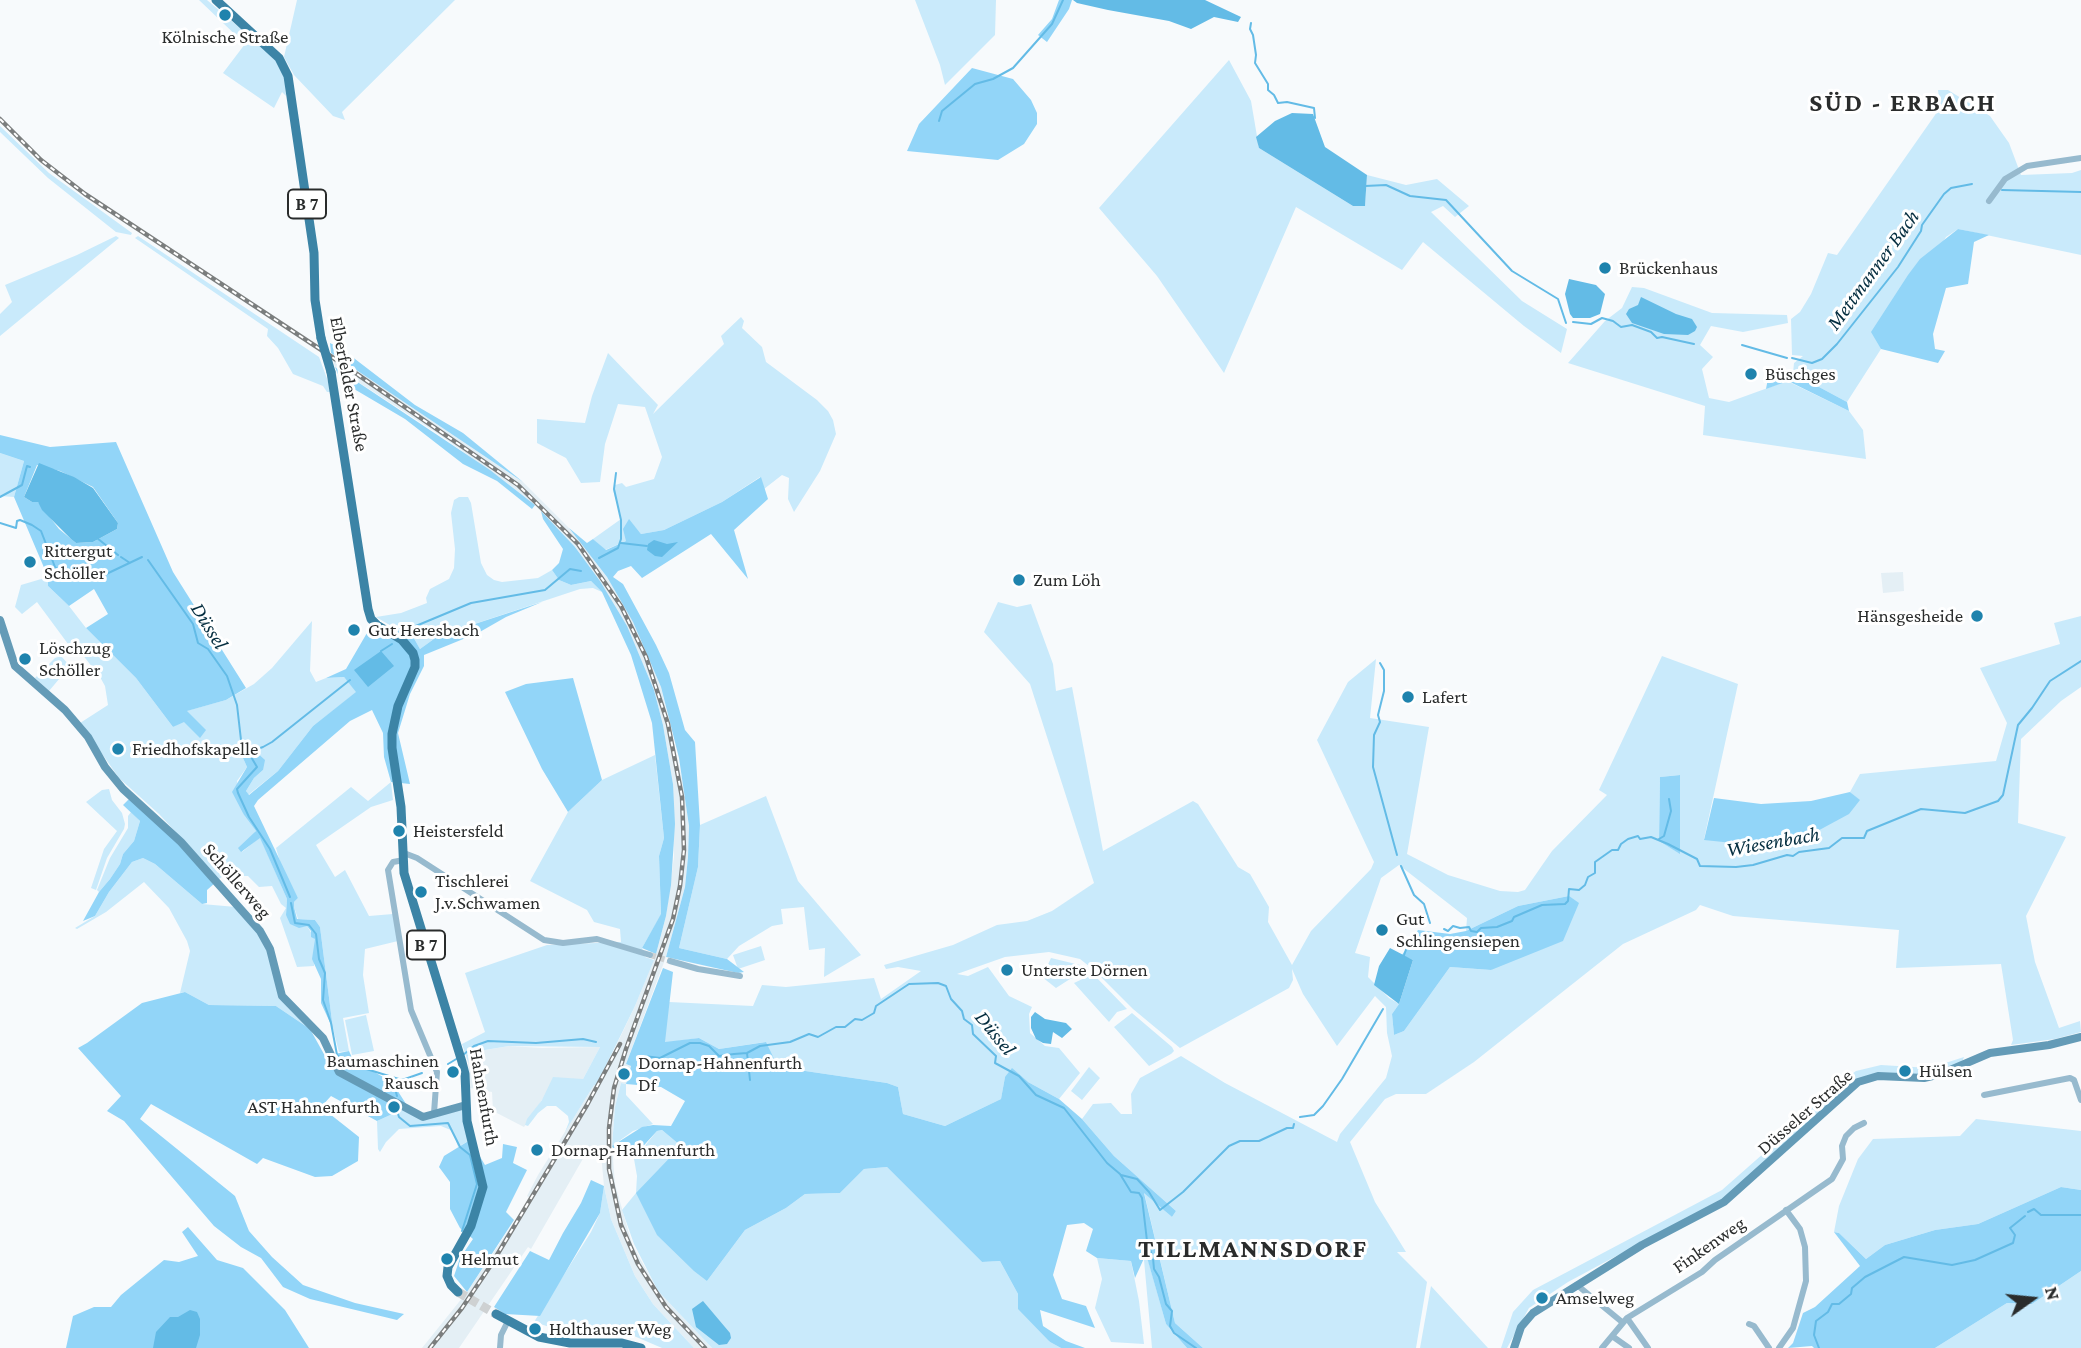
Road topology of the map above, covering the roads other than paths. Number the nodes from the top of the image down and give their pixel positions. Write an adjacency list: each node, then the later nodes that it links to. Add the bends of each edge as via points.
1 (216, 0): 5 (main road, Elberfelder Straße / B 7, bridge, via 279,58 288,76 314,253 315,300 331,372 368,609 377,625 402,640 415,660 393,727)
2 (2081, 158): 3 (street, via 2027,166 2005,179)
3 (1989, 201)
4 (0, 621): 13 (street, Schöllerweg, via 18,669 65,710 123,789 181,842 260,932 270,948 282,996 323,1038 339,1072 423,1117)
5 (404, 856): 6 (street, via 417,858 544,940 597,939); 12 (main road, Hahnenfurth / B 7, via 407,887 465,1074); 13 (street, via 388,870 411,1010 437,1072)
6 (650, 955)
7 (670, 961): 8 (street)
8 (740, 976)
9 (2081, 1037): 16 (street, Düsseler Straße, via 1990,1053 1924,1078 1878,1076 1858,1083 1735,1194)
10 (1984, 1095): 11 (street, via 2070,1078)
11 (2081, 1100)
12 (466, 1105): 13 (street); 17 (main road, Hahnenfurth, via 483,1187 471,1226 448,1267 447,1276)
13 (434, 1114)
14 (1864, 1123): 15 (street, Finkenweg, via 1846,1136 1843,1159 1832,1179)
15 (1786, 1210): 19 (street, Finkenweg, via 1702,1272); 30 (street, via 1800,1229 1806,1281 1793,1328)
16 (1577, 1285): 19 (street); 25 (street, Düsseler Straße, via 1529,1317)
17 (458, 1292)
18 (496, 1314): 20 (main road)
19 (1624, 1320): 22 (street, Finkenweg); 28 (street)
20 (508, 1321): 23 (street); 24 (main road, via 558,1342 622,1343)
21 (1749, 1324): 29 (street)
22 (1612, 1336): 26 (street, Finkenweg); 27 (street)
23 (500, 1348)
24 (641, 1348)
25 (1514, 1348)
26 (1602, 1348)
27 (1629, 1348)
28 (1648, 1348)
29 (1769, 1348)
30 (1779, 1348)

